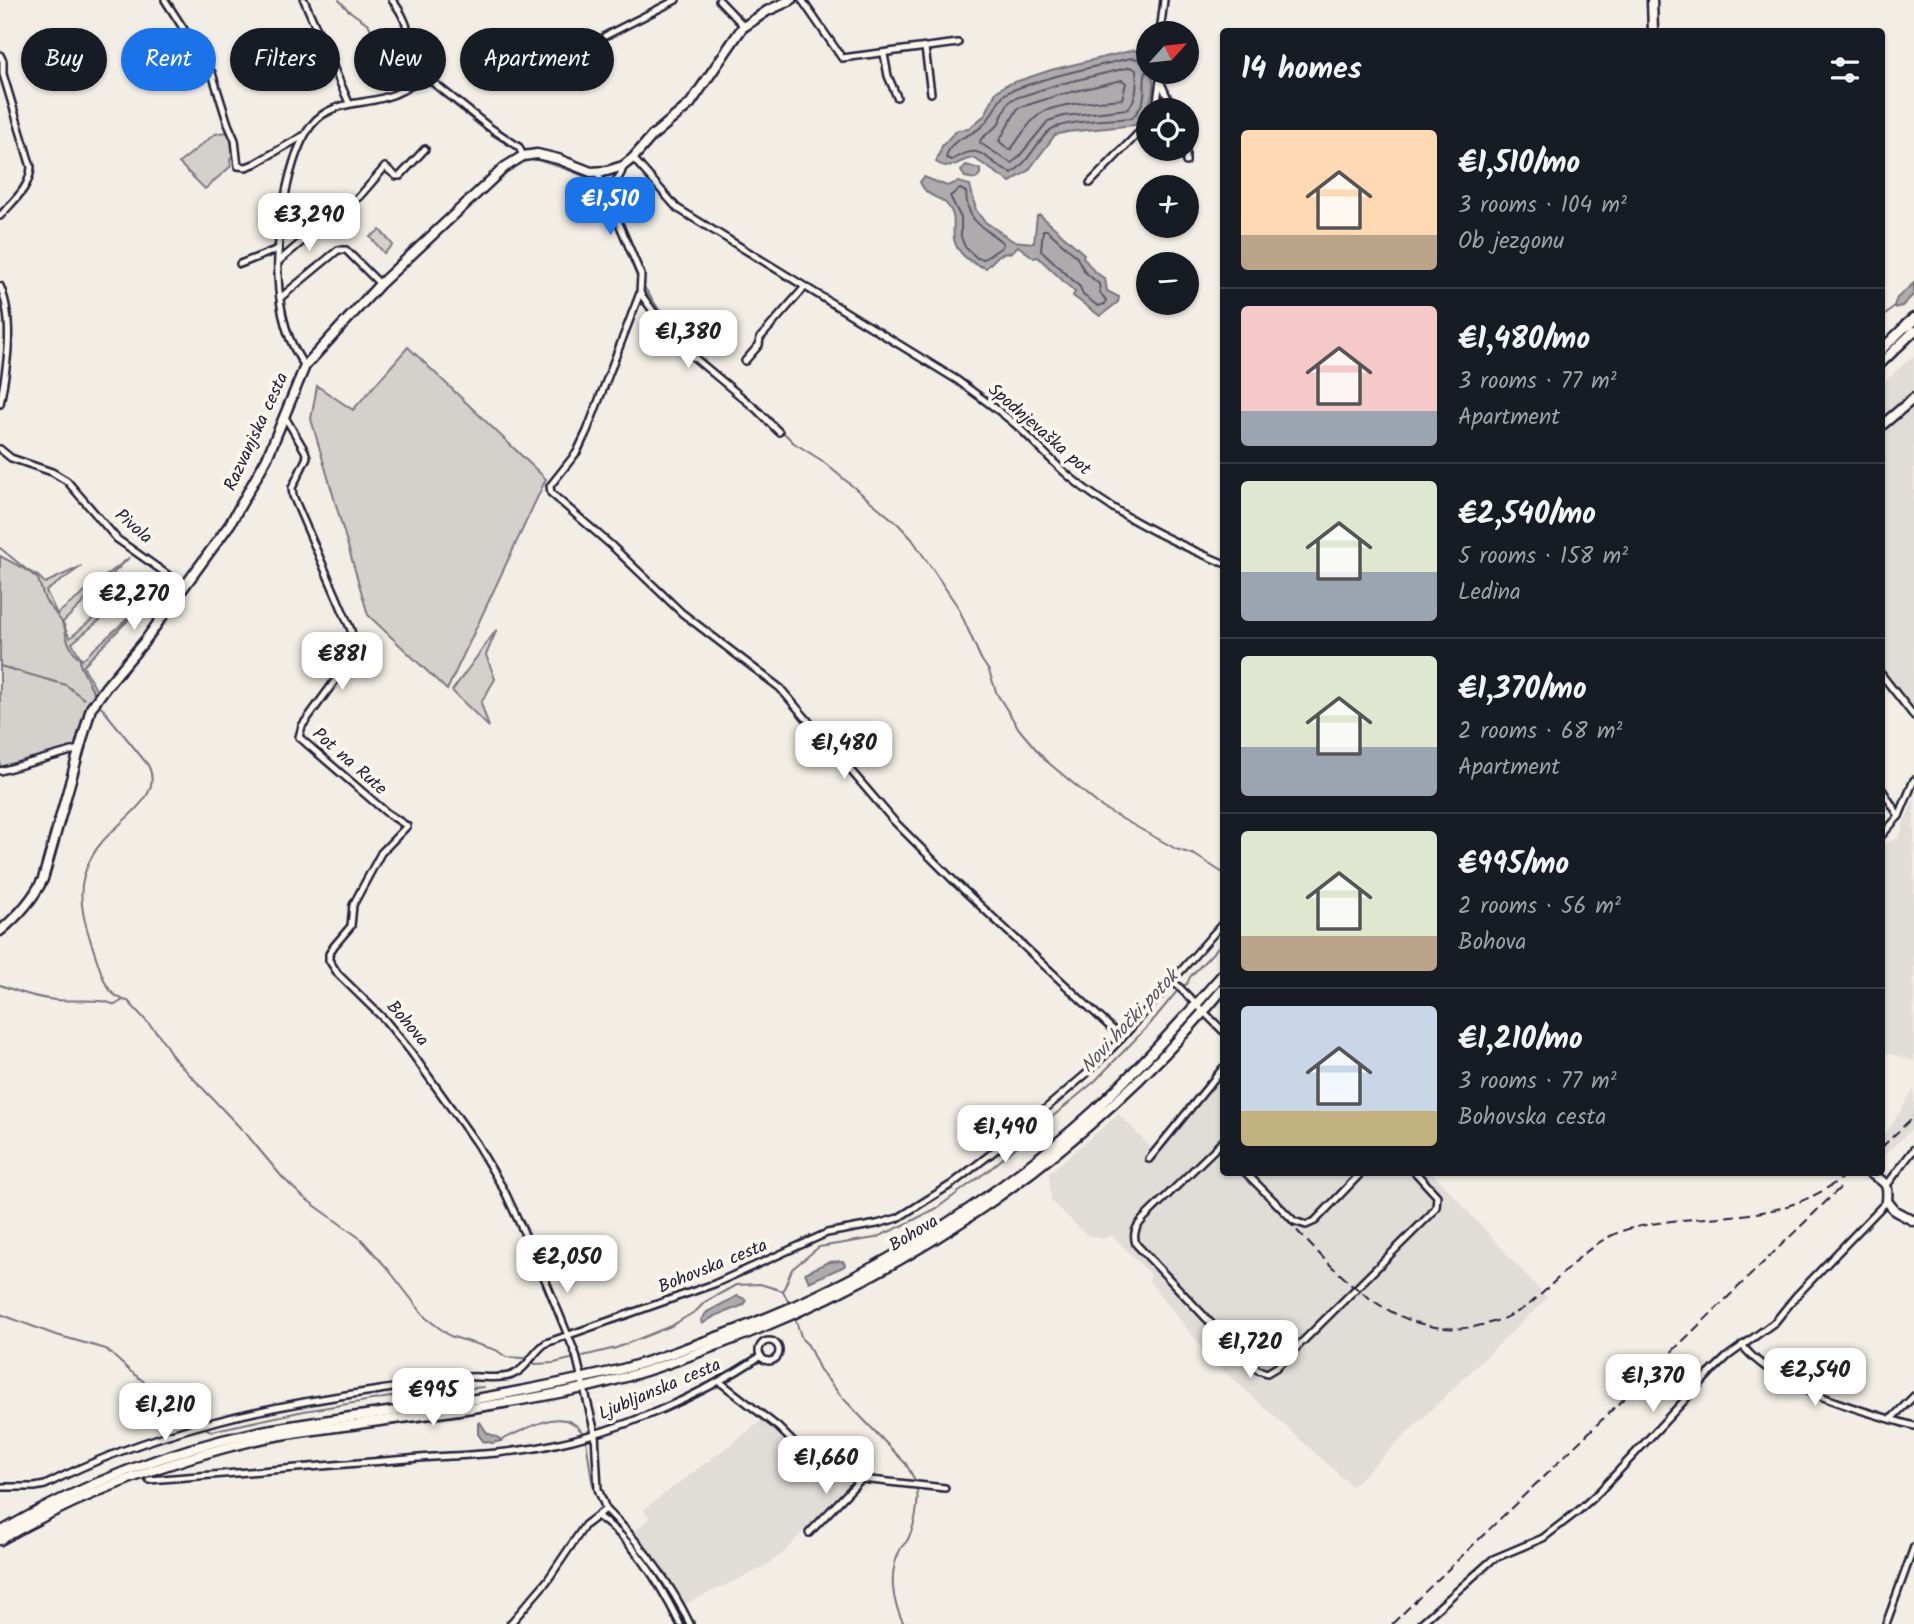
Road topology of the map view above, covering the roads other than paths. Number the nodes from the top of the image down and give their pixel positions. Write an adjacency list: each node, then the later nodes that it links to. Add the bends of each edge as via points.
1 (166, 0): 25 (street, via 212,73 235,141 238,166 254,164)
2 (304, 0): 23 (street)
3 (391, 0): 12 (street)
4 (676, 0): 14 (street)
5 (719, 0): 11 (street)
6 (791, 0): 11 (main road)
7 (802, 0): 17 (street, via 842,58)
8 (1164, 0): 10 (street)
9 (1652, 0): 13 (main road)
10 (1161, 21)
11 (742, 26): 28 (main road, via 690,104)
12 (407, 28)
13 (1653, 28)
14 (614, 31)
15 (958, 43): 16 (street)
16 (925, 48): 17 (street); 21 (street)
17 (884, 54): 22 (street)
18 (0, 55): 33 (street, via 31,174)
19 (401, 91): 23 (street, via 382,99)
20 (444, 91): 27 (street, via 519,147)
21 (931, 93)
22 (897, 97)
23 (349, 103): 25 (street, via 322,115)
24 (1136, 135): 31 (street)
25 (303, 136): 34 (street, via 292,163)
26 (425, 149): 35 (street, via 400,176 385,167 359,197)
27 (523, 156): 30 (main road, via 547,156); 37 (main road, Razvanjska cesta, via 474,194)
28 (634, 158): 29 (main road); 39 (street, Spodnjevaška pot, via 677,208)
29 (622, 166): 30 (main road); 32 (street, via 613,184)
30 (598, 173): 32 (street)
31 (1090, 183)
32 (604, 188): 40 (street, via 642,279)
33 (0, 216)
34 (278, 249): 35 (street); 36 (street)
35 (278, 262): 41 (street)
36 (240, 264)
37 (380, 284): 41 (street, via 343,249 333,252); 46 (main road, Razvanjska cesta)
38 (0, 286): 48 (street, via 8,314)
39 (804, 288): 45 (street); 53 (street, Spodnjevaška pot, via 991,404 1098,498 1184,547)
40 (640, 290): 51 (street, via 685,351); 72 (street, via 587,431 550,486 553,496 682,613 780,688 894,821)
41 (280, 298): 46 (street, via 293,350)
42 (1912, 323): 43 (main road); 44 (main road)
43 (1885, 347)
44 (1885, 358)
45 (745, 362)
46 (305, 366): 49 (main road, Razvanjska cesta)
47 (1914, 398): 50 (main road)
48 (0, 404)
49 (285, 417): 54 (main road, Razvanjska cesta, via 230,524); 63 (street, Pot na Rute, via 307,457 292,488 293,496 349,624 354,648 307,717 299,737 407,826 374,864 353,905)
50 (1885, 423)
51 (779, 432)
52 (0, 449): 54 (street, Pivola, via 68,481 117,539 178,582)
53 (1220, 562)
54 (188, 583): 57 (main road, via 95,701)
55 (1885, 679): 56 (street)
56 (1914, 716)
57 (79, 748): 58 (street); 65 (main road, via 43,879 18,916)
58 (0, 771)
59 (1914, 780): 61 (street)
60 (1885, 794): 61 (street)
61 (1899, 816): 62 (street)
62 (1885, 832)
63 (351, 926): 86 (street, Bohova, via 329,954 331,967 410,1049 476,1143 520,1224)
64 (1220, 927): 67 (street, Bohovska cesta)
65 (0, 932)
66 (1220, 977): 69 (main road, Bohova)
67 (1174, 982): 69 (street); 72 (street, Bohovska cesta)
68 (1220, 993): 70 (main road, Bohova)
69 (1197, 1004): 70 (street); 84 (main road, Bohova, via 1094,1110 1007,1181 917,1242)
70 (1204, 1012): 71 (street); 84 (main road, Bohova, via 1074,1139 1011,1188 881,1272)
71 (1220, 1028)
72 (1122, 1038): 86 (street, Bohovska cesta, via 1010,1139 898,1218 827,1233 714,1284)
73 (1220, 1072): 76 (street)
74 (1220, 1148): 79 (street, via 1144,1217 1135,1240 1223,1336 1267,1373 1431,1214 1437,1196)
75 (1914, 1149): 81 (street)
76 (1149, 1159)
77 (1249, 1176): 78 (street, via 1294,1221 1306,1225)
78 (1358, 1176)
79 (1419, 1176)
80 (1874, 1176): 81 (main road)
81 (1887, 1185): 82 (main road)
82 (1887, 1201): 83 (main road); 87 (street, via 1775,1322)
83 (1914, 1221)
84 (799, 1309): 85 (main road, Bohova)
85 (787, 1314): 89 (main road, Bohova, via 659,1358); 91 (main road, Bohova, via 662,1366)
86 (569, 1334): 89 (street, Bohova); 99 (street, Bohovska cesta, via 546,1343 523,1368 506,1377 468,1377 264,1409 110,1454 45,1485)
87 (1742, 1345): 93 (street, via 1775,1372 1820,1396); 109 (street, via 1578,1511 1543,1538 1493,1559)
88 (761, 1356): 90 (street, Ljubljanska cesta)
89 (582, 1377): 91 (street, Bohova); 94 (main road, Bohova)
90 (720, 1382): 96 (street, Ljubljanska cesta); 97 (street, via 816,1464)
91 (584, 1388): 94 (main road, Bohova); 96 (street, Bohova)
92 (1914, 1396): 93 (street)
93 (1891, 1419): 95 (street)
94 (352, 1421): 102 (main road, via 256,1432 187,1451 91,1485); 104 (main road, via 189,1458 94,1492)
95 (1914, 1426)
96 (594, 1433): 98 (street, Ljubljanska cesta, via 545,1446 480,1454); 101 (street, Bohova)
97 (861, 1479): 100 (street); 103 (street)
98 (149, 1480)
99 (0, 1487)
100 (945, 1488)
101 (602, 1512): 106 (street, via 585,1525 547,1581); 107 (street, via 638,1555); 108 (street, Bohova, via 648,1554)
102 (0, 1532)
103 (809, 1532)
104 (0, 1540)
105 (1914, 1547): 110 (street)
106 (510, 1624)
107 (680, 1624)
108 (690, 1624)
109 (1420, 1624)
110 (1886, 1624)

